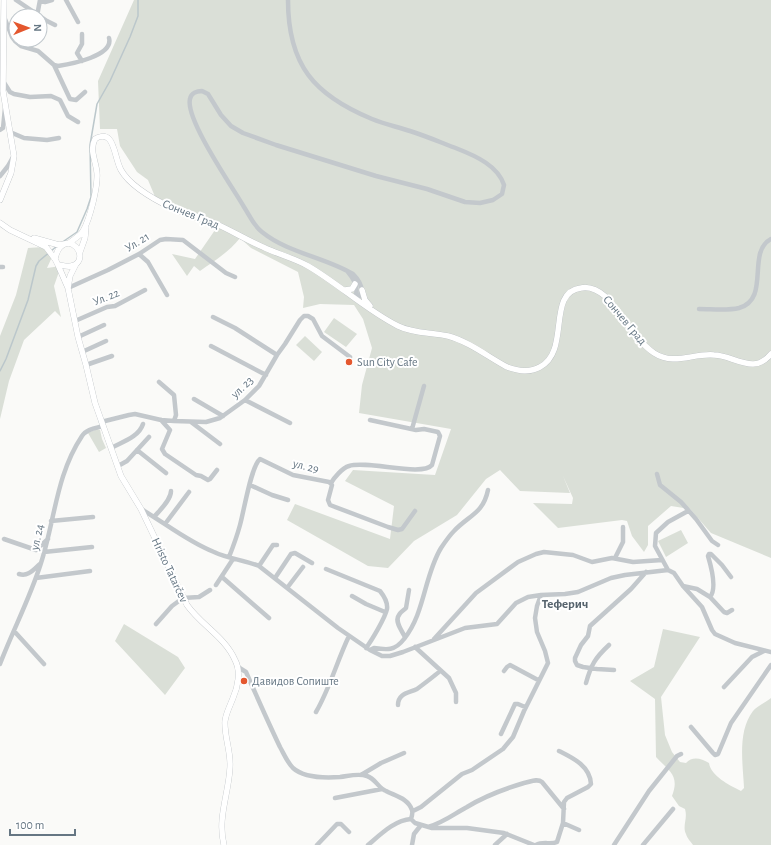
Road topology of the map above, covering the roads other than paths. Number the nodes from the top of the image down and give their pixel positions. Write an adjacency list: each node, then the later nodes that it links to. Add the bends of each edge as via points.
1 (4, 0): 8 (main road)
2 (16, 0): 7 (street)
3 (40, 0): 4 (street)
4 (52, 0)
5 (66, 0): 10 (street)
6 (288, 0): 38 (street, via 290,30 298,56 310,79 322,91 372,119 475,156 498,173 504,186 499,197 486,202 465,202 276,145 226,122 208,94 202,91 190,96 195,121 216,163 254,224 278,243)
7 (26, 8)
8 (4, 18): 12 (street); 18 (main road)
9 (48, 22): 11 (street)
10 (78, 22)
11 (55, 25)
12 (8, 29)
13 (82, 34): 16 (street, via 82,44 77,53)
14 (109, 38): 16 (street, via 106,48)
15 (31, 48): 17 (street)
16 (82, 61): 17 (street)
17 (54, 65): 19 (street, via 70,99 76,100)
18 (3, 81): 20 (main road); 21 (street, via 14,94 58,98 68,116)
19 (85, 92)
20 (5, 108): 22 (street, via 3,128); 23 (main road)
21 (78, 122)
22 (0, 130)
23 (10, 132): 24 (street, via 24,138); 25 (main road)
24 (59, 138)
25 (14, 156): 26 (street); 27 (main road, via 11,173)
26 (0, 176)
27 (0, 200)
28 (0, 223): 30 (main road)
29 (86, 224): 32 (main road, via 81,233); 33 (main road); 43 (main road, Сончев Град, via 97,178 93,144 95,139 102,136 110,142 124,175 157,200 306,265)
30 (26, 237): 32 (main road, via 55,244); 35 (main road, via 46,247)
31 (771, 239): 47 (street, via 763,246 761,283 752,303 733,309)
32 (67, 243): 33 (main road, via 75,245); 35 (main road, via 60,247)
33 (80, 252): 36 (main road)
34 (139, 254): 39 (street, Ул. 21, via 160,240 183,240); 41 (street, Ул. 21); 45 (street, via 148,262)
35 (55, 259): 37 (main road)
36 (77, 263): 37 (main road, via 69,266); 41 (main road, Hristo Tatarčev, via 70,276)
37 (58, 265): 41 (main road, Hristo Tatarčev)
38 (347, 271): 40 (street); 44 (street, via 356,276)
39 (235, 277)
40 (355, 284): 43 (main road, via 352,289); 46 (street)
41 (68, 288): 50 (main road, Hristo Tatarčev)
42 (145, 290): 50 (street, Ул. 22, via 115,306)
43 (344, 290): 46 (main road)
44 (362, 290): 46 (street, via 360,296); 48 (main road, via 365,300)
45 (167, 295)
46 (355, 298): 48 (main road)
47 (699, 308)
48 (374, 311): 56 (main road, Сончев Град, via 402,328 449,336 507,367 529,371 541,367 556,349 565,297 574,290 585,287 600,291 640,341 660,356 677,359 712,354 751,364 767,359)
49 (213, 317): 57 (street)
50 (75, 321): 52 (main road, Hristo Tatarčev)
51 (104, 325): 52 (street)
52 (78, 337): 55 (main road, Hristo Tatarčev)
53 (106, 341): 55 (street)
54 (210, 346): 61 (street)
55 (82, 352): 60 (main road, Hristo Tatarčev)
56 (771, 354)
57 (278, 355): 59 (street, ул. 23, via 300,320 308,316 322,336); 61 (street, ул. 23)
58 (112, 356): 60 (street)
59 (350, 356)
60 (86, 365): 72 (main road, Hristo Tatarčev)
61 (266, 375): 65 (street, ул. 23)
62 (159, 382): 68 (street, via 174,395)
63 (424, 386): 74 (street)
64 (194, 399): 66 (street)
65 (245, 400): 66 (street, ул. 23); 71 (street)
66 (224, 416): 70 (street, ул. 23, via 212,421)
67 (161, 420): 68 (street, ул. 23); 72 (street, ул. 23, via 135,414); 80 (street, via 170,430 163,447 165,454 208,480)
68 (174, 420): 70 (street, ул. 23)
69 (370, 420): 74 (street)
70 (189, 421): 76 (street)
71 (290, 423)
72 (102, 424): 77 (main road, Hristo Tatarčev); 94 (street, ул. 24, via 82,435 60,484)
73 (143, 424): 77 (street, via 137,434)
74 (412, 429): 83 (street, via 424,428 440,433 432,465 428,468 418,470 349,465)
75 (149, 437): 78 (street)
76 (220, 444)
77 (111, 448): 79 (main road, Hristo Tatarčev)
78 (137, 450): 79 (street); 81 (street)
79 (118, 466): 89 (main road, Hristo Tatarčev, via 125,484)
80 (217, 470)
81 (166, 473)
82 (657, 474): 91 (street, via 660,485 681,502)
83 (331, 483): 84 (street, ул. 29, via 293,475 260,459); 90 (street, ул. 29, via 328,501 330,505 388,527 402,529)
84 (250, 485): 88 (street); 103 (street, ул. 29)
85 (488, 490): 134 (street, via 486,500 480,509 454,531 434,560 423,598)
86 (171, 491): 93 (street, via 169,498)
87 (189, 492): 95 (street)
88 (288, 500)
89 (141, 509): 93 (street); 127 (main road, Hristo Tatarčev)
90 (416, 511)
91 (688, 512): 100 (street); 105 (street, via 668,522 656,533 655,546)
92 (93, 517): 94 (street)
93 (154, 517): 95 (street)
94 (51, 521): 98 (street, ул. 24)
95 (165, 524): 103 (street, via 214,552)
96 (623, 527): 104 (street, via 623,542)
97 (4, 539): 98 (street, via 36,550)
98 (48, 540): 102 (street, ул. 24)
99 (277, 545): 108 (street, via 273,545)
100 (718, 545)
101 (92, 547): 102 (street)
102 (44, 552): 106 (street, ул. 24)
103 (231, 558): 108 (street); 115 (street, ул. 29)
104 (615, 558): 105 (street, via 632,562); 135 (street, via 592,562 573,555 544,552 527,557 476,593)
105 (662, 560): 111 (street)
106 (41, 563): 114 (street, via 27,575); 117 (street, ул. 24)
107 (312, 564): 118 (street, via 291,554)
108 (259, 566): 118 (street)
109 (303, 567): 121 (street)
110 (326, 569): 129 (street, via 380,591 386,600)
111 (668, 570): 113 (street); 120 (street, via 674,573)
112 (90, 571): 117 (street)
113 (646, 572): 124 (street, via 611,578 578,592); 145 (street, via 590,626 588,636 575,661 578,665)
114 (19, 574)
115 (222, 577): 119 (street, ул. 29); 130 (street)
116 (731, 577): 126 (street, via 711,554 708,554 713,589)
117 (36, 578): 132 (street, ул. 24)
118 (275, 578): 121 (street)
119 (216, 585)
120 (682, 586): 126 (street, via 697,589); 139 (street, via 702,607 712,630 719,636)
121 (287, 588): 133 (street)
122 (210, 590): 127 (street, via 199,597)
123 (409, 590): 134 (street, via 406,608 398,617)
124 (541, 595): 135 (street, via 534,595 516,603 497,624 469,627); 149 (street, via 534,618 548,663)
125 (352, 596): 129 (street)
126 (710, 597): 128 (street, via 724,612)
127 (183, 598): 131 (street); 144 (main road, Hristo Tatarčev, via 191,610 221,638)
128 (732, 610)
129 (385, 612): 138 (street)
130 (269, 618)
131 (156, 624)
132 (14, 631): 141 (street, ул. 24); 142 (street)
133 (349, 636): 138 (street); 155 (street, via 327,692)
134 (405, 637): 138 (street, via 390,650)
135 (433, 640): 137 (street)
136 (609, 645): 145 (street)
137 (414, 647): 138 (street, via 384,656); 146 (street)
138 (368, 649)
139 (764, 650): 140 (street); 151 (street, via 752,657)
140 (771, 652)
141 (0, 664)
142 (44, 664)
143 (771, 665): 156 (street, via 731,723 718,754 713,753)
144 (238, 667): 161 (street, via 246,672 276,738 293,768 319,777); 174 (main road, via 236,688 225,721 230,765 222,817)
145 (590, 668): 147 (street); 150 (street)
146 (440, 670): 152 (street, via 452,683); 153 (street, via 437,675 415,690 404,694)
147 (614, 670)
148 (504, 671): 149 (street, via 510,665)
149 (538, 680): 154 (street)
150 (586, 683)
151 (724, 687)
152 (456, 702)
153 (398, 705)
154 (525, 707): 157 (street, via 515,704); 166 (street, via 513,737 506,747 462,774)
155 (316, 712)
156 (692, 727)
157 (501, 734)
158 (559, 751): 164 (street, via 581,763 591,782 588,787 565,801)
159 (404, 753): 161 (street)
160 (681, 754): 180 (street, via 649,791)
161 (361, 775): 162 (street, via 371,778)
162 (382, 789): 163 (street); 166 (street, via 402,798)
163 (335, 798)
164 (564, 809): 168 (street); 170 (street, via 542,782 537,780 495,793)
165 (673, 809): 181 (street)
166 (413, 811): 167 (street)
167 (411, 819): 169 (street); 176 (street, via 397,822)
168 (563, 823): 171 (street); 179 (street, via 556,843)
169 (421, 825): 170 (street); 177 (street, via 414,834)
170 (428, 827): 173 (street, via 467,828)
171 (580, 830)
172 (349, 832): 175 (street, via 341,824 337,824)
173 (507, 834): 178 (street); 179 (street)
174 (224, 845)
175 (317, 845)
176 (368, 845)
177 (412, 845)
178 (494, 845)
179 (535, 845)
180 (614, 845)
181 (643, 845)

